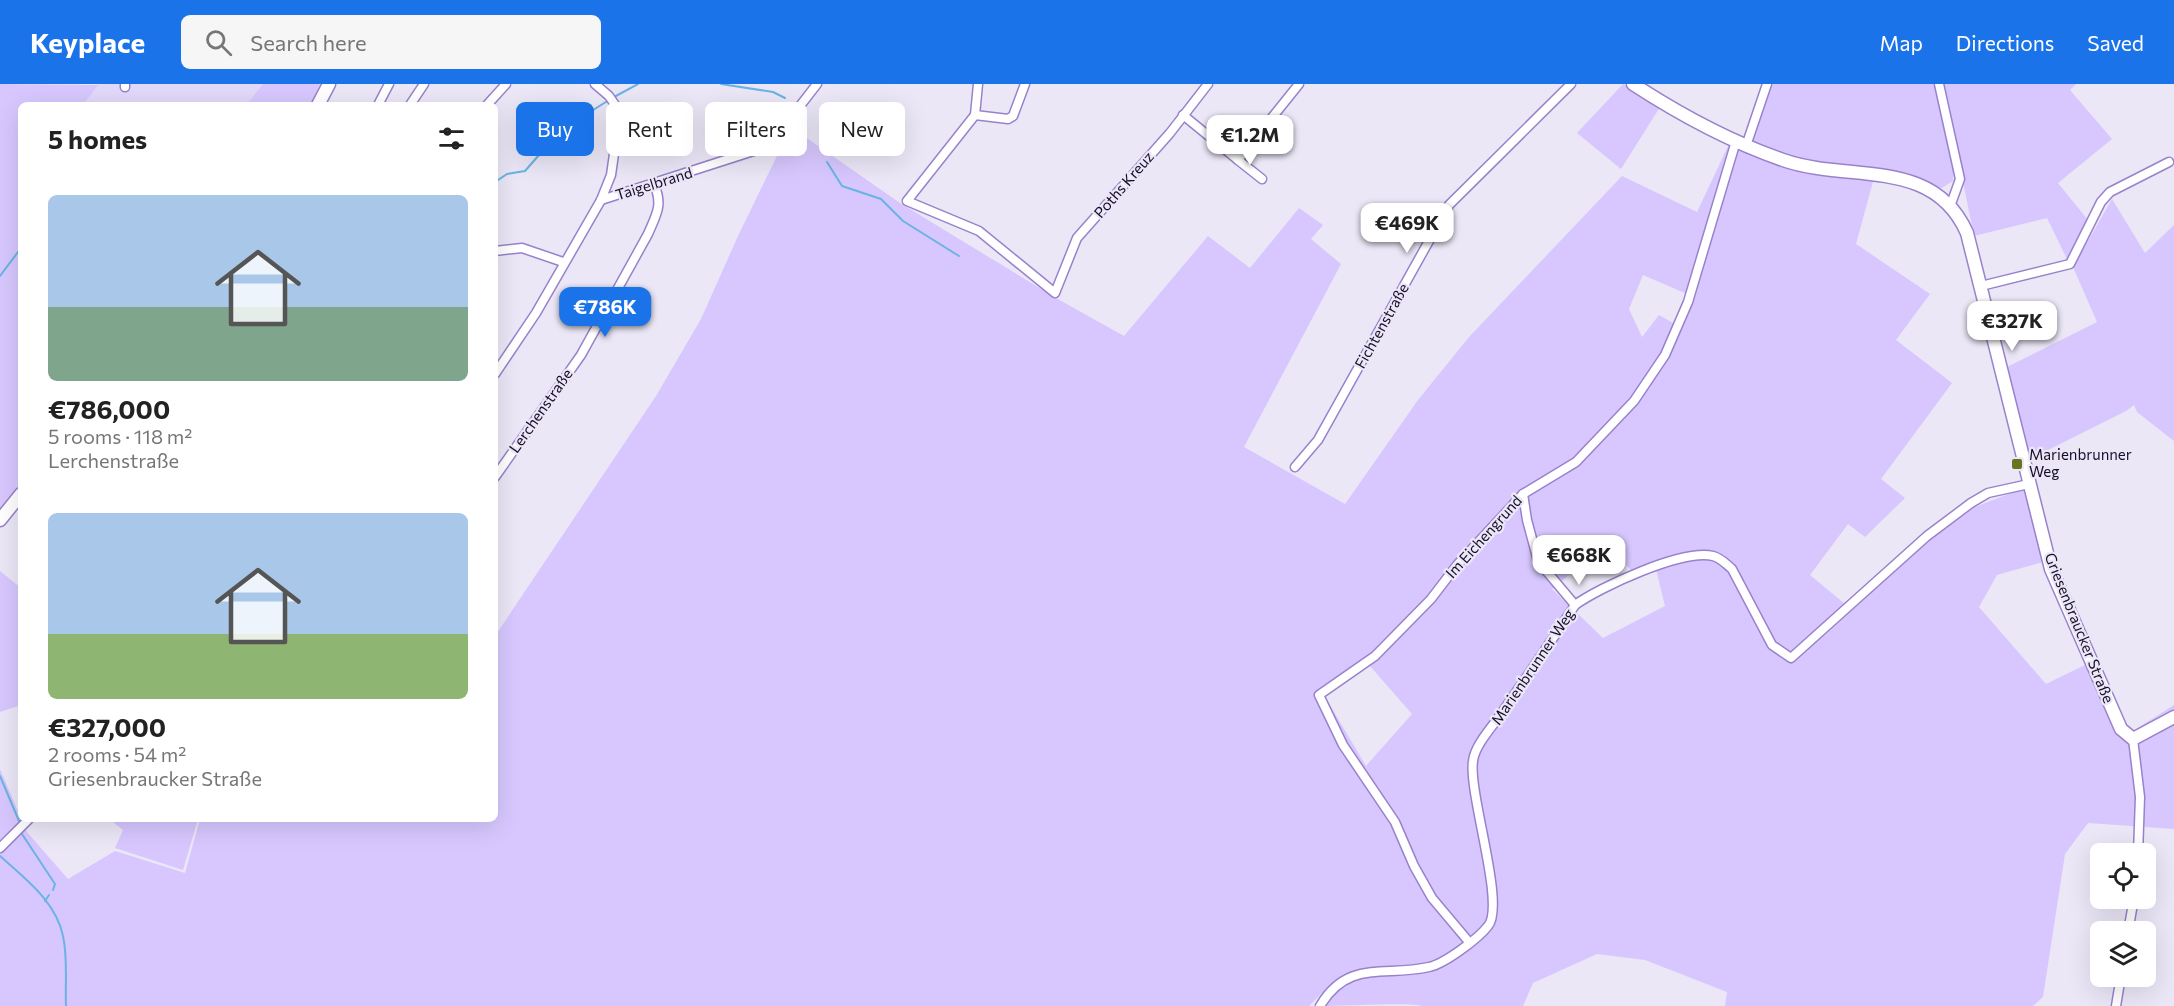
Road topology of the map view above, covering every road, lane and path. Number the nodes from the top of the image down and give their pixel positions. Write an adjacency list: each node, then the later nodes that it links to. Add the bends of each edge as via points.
1 (329, 84): 15 (street)
2 (389, 84): 16 (street)
3 (424, 84): 17 (street)
4 (506, 84): 18 (street)
5 (595, 84): 26 (street, via 620,112 611,175)
6 (817, 84): 25 (street, Taigelbrand, via 770,146)
7 (978, 84): 19 (street)
8 (1025, 84): 19 (street, via 1013,116 1008,119)
9 (1208, 84): 20 (street, Poths Kreuz)
10 (1299, 84): 22 (street)
11 (1571, 84): 32 (street, Fichtenstraße, via 1449,205 1318,440)
12 (1633, 84): 21 (street, Griesenbraucker Straße)
13 (1767, 84): 21 (street, Im Eichengrund)
14 (1939, 84): 27 (street, via 1960,180)
15 (320, 102)
16 (380, 102)
17 (412, 102)
18 (491, 102)
19 (975, 115): 20 (street, Poths Kreuz, via 907,201 979,231 1055,293 1077,238)
20 (1183, 115): 22 (street)
21 (1741, 144): 27 (street, Griesenbraucker Straße, via 1803,166 1910,180 1940,194); 35 (street, Im Eichengrund, via 1688,302 1665,354 1634,401 1605,434 1576,462)
22 (1238, 160): 24 (street)
23 (2169, 162): 30 (street, via 2110,192 2101,201 2070,264)
24 (1262, 179)
25 (654, 184): 26 (street, Taigelbrand); 33 (street, Lerchenstraße, via 660,199 657,213 633,260 576,362)
26 (601, 200): 29 (street)
27 (1951, 204): 30 (street, Griesenbraucker Straße, via 1967,233)
28 (498, 251): 29 (street, via 522,248)
29 (563, 262): 31 (street, via 536,313)
30 (1981, 286): 34 (street, Griesenbraucker Straße)
31 (498, 370)
32 (1295, 467)
33 (498, 473)
34 (2028, 484): 38 (street, Marienbrunner Weg, via 1988,493 1971,503 1927,536 1791,658 1772,645 1732,569 1712,555 1655,566); 40 (street, Griesenbraucker Straße, via 2051,569 2121,729)
35 (1523, 494): 38 (street, via 1538,561); 44 (street, Im Eichengrund, via 1375,656 1318,695 1343,745 1395,822 1432,898)
36 (18, 498): 37 (street)
37 (0, 520)
38 (1575, 605): 44 (street, Marienbrunner Weg, via 1473,759 1492,916 1489,926)
39 (2174, 717): 40 (street)
40 (2133, 739): 42 (street, via 2140,797)
41 (26, 822): 43 (street)
42 (2138, 843)
43 (0, 848)
44 (1469, 942): 46 (street, Marienbrunner Weg, via 1432,966 1352,975 1329,990)
45 (2119, 987): 47 (street)
46 (1320, 1006)
47 (2116, 1006)

